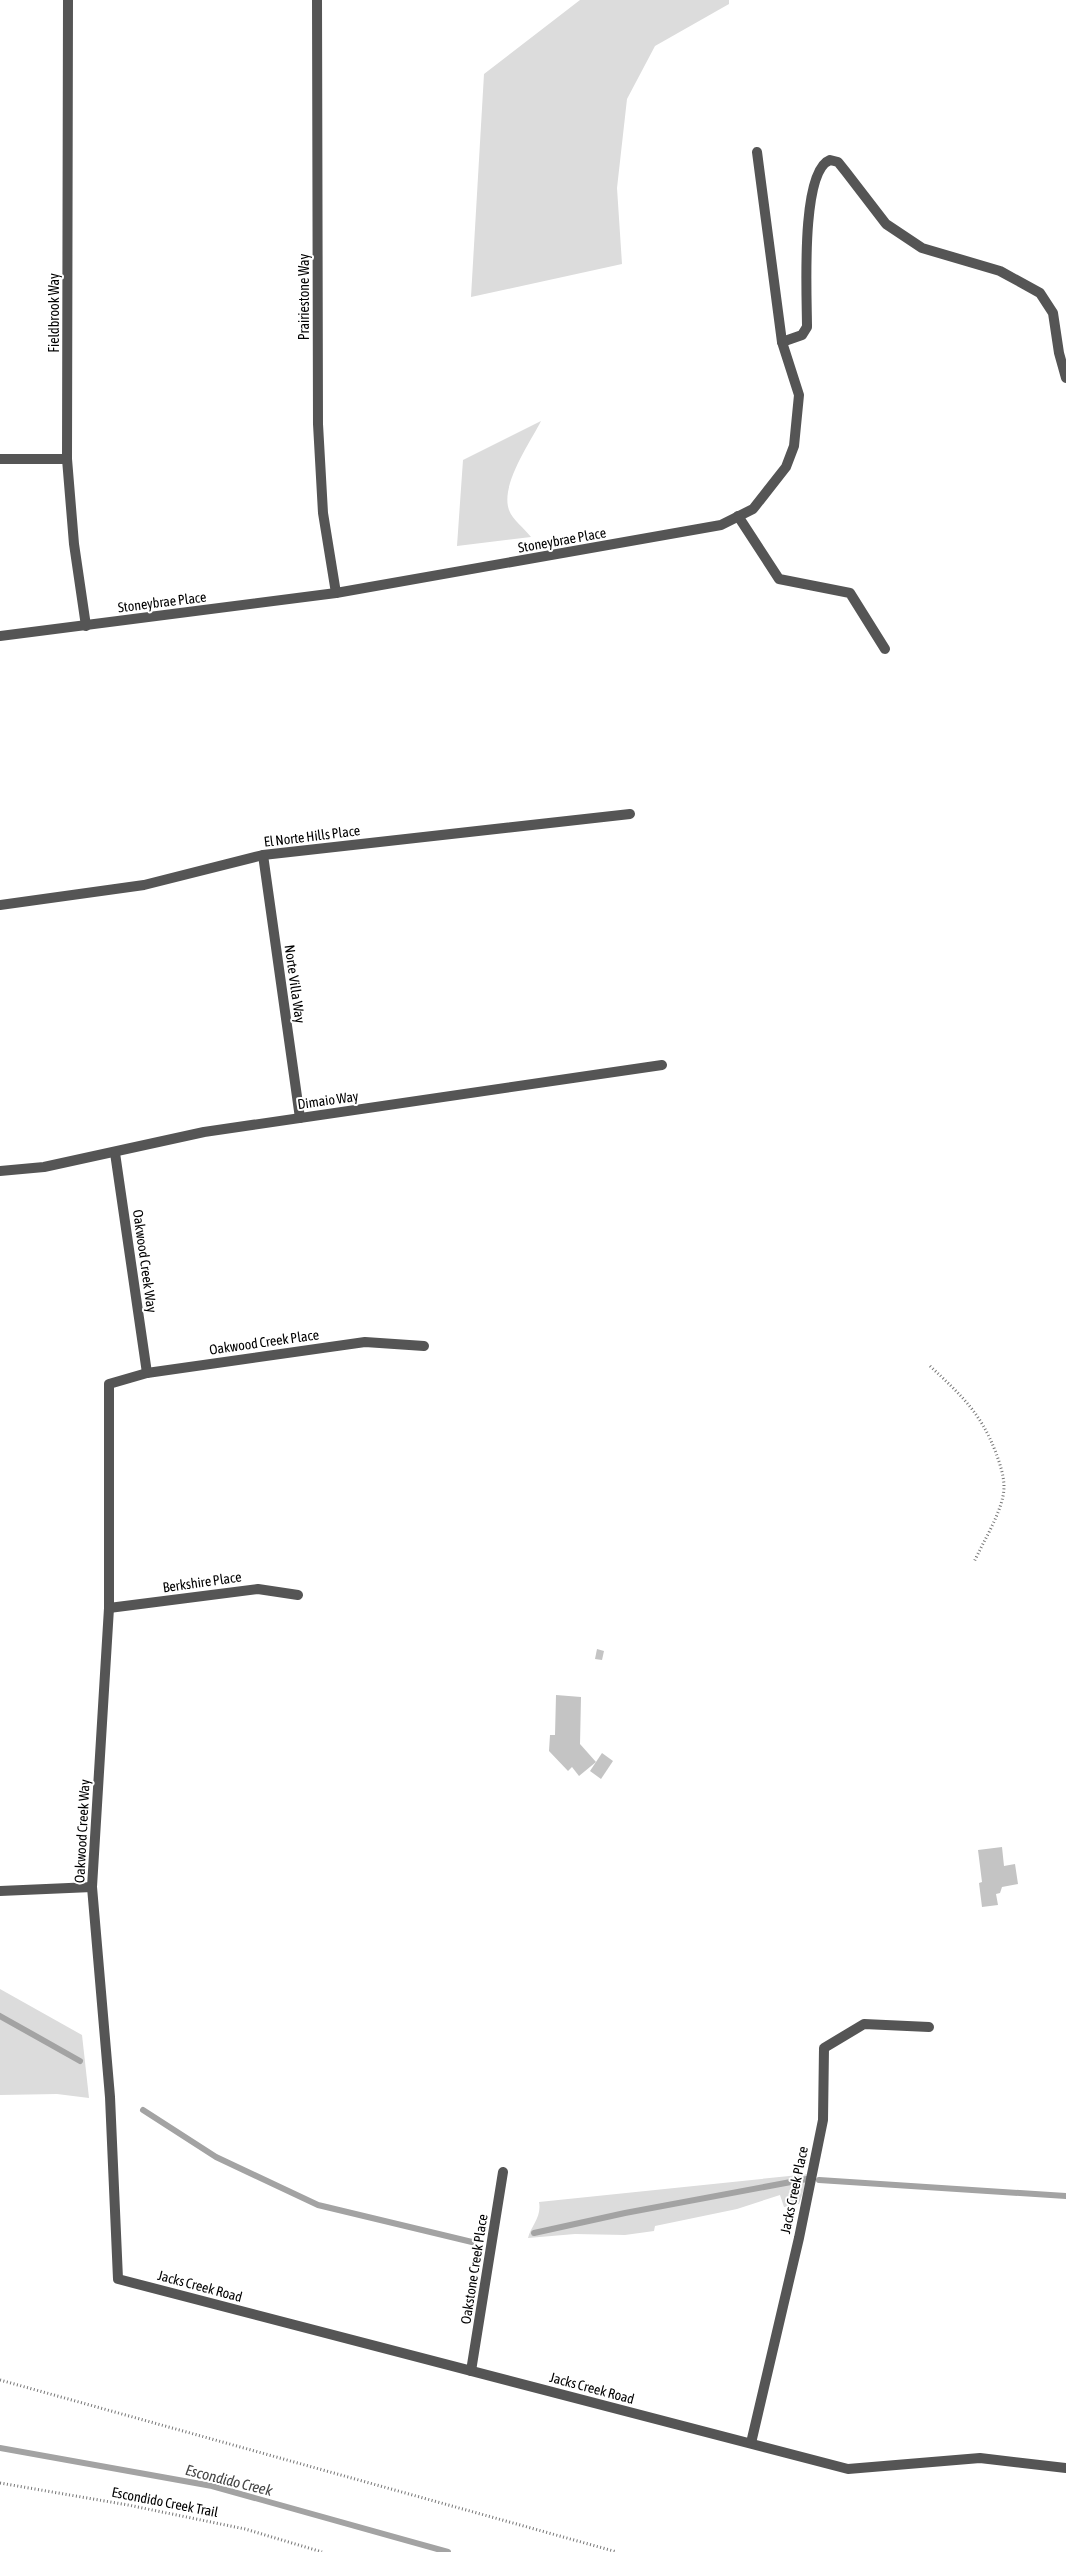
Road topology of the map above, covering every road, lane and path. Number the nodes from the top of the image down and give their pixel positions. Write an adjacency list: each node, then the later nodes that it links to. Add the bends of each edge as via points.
1 (68, 0): 7 (street, Fieldbrook Way)
2 (317, 0): 9 (street, Prairiestone Way, via 318,424 324,513)
3 (757, 152): 4 (street, Stoneybrae Place)
4 (782, 342): 5 (street, via 802,335 807,327 806,257 810,204 821,168 830,160 838,162 886,224 922,248 1000,271 1040,293 1053,313); 8 (street, Stoneybrae Place, via 799,395 794,446 786,467 764,495 752,509)
5 (1066, 378)
6 (0, 459): 7 (street)
7 (67, 459): 10 (street, Fieldbrook Way, via 74,544)
8 (738, 516): 9 (street, Stoneybrae Place, via 721,525); 12 (street, via 779,579 850,593)
9 (336, 593): 10 (street, Stoneybrae Place)
10 (86, 626): 11 (street, Stoneybrae Place)
11 (0, 636)
12 (885, 648)
13 (630, 814): 14 (street, El Norte Hills Place)
14 (263, 854): 15 (street, El Norte Hills Place, via 144,885); 17 (street, Norte Villa Way)
15 (0, 905)
16 (662, 1065): 17 (street, Dimaio Way)
17 (300, 1118): 18 (street, Dimaio Way, via 204,1132)
18 (115, 1153): 19 (street, Dimaio Way, via 44,1167); 22 (street, Oakwood Creek Way)
19 (0, 1170)
20 (424, 1346): 22 (street, Oakwood Creek Place, via 364,1342)
21 (930, 1366): 24 (path, via 968,1402 988,1431 1001,1467 1004,1488 998,1510)
22 (147, 1372): 23 (street, Oakwood Creek Place)
23 (109, 1384): 26 (street, Oakwood Creek Way)
24 (974, 1562)
25 (298, 1595): 26 (street, Berkshire Place, via 258,1589)
26 (109, 1608): 27 (street, Oakwood Creek Way)
27 (92, 1887): 28 (street); 31 (street, Oakwood Creek Way, via 110,2097)
28 (0, 1890)
29 (929, 2027): 34 (street, Jacks Creek Place, via 864,2024 824,2048 823,2120)
30 (504, 2172): 32 (street, Oakstone Creek Place)
31 (118, 2279): 32 (street, Jacks Creek Road)
32 (471, 2371): 34 (street, Jacks Creek Road)
33 (0, 2380): 38 (path)
34 (751, 2443): 35 (street, Jacks Creek Road, via 848,2469 980,2458)
35 (1066, 2468)
36 (0, 2483): 37 (path, Escondido Creek Trail, via 245,2529)
37 (322, 2552)
38 (617, 2552)

